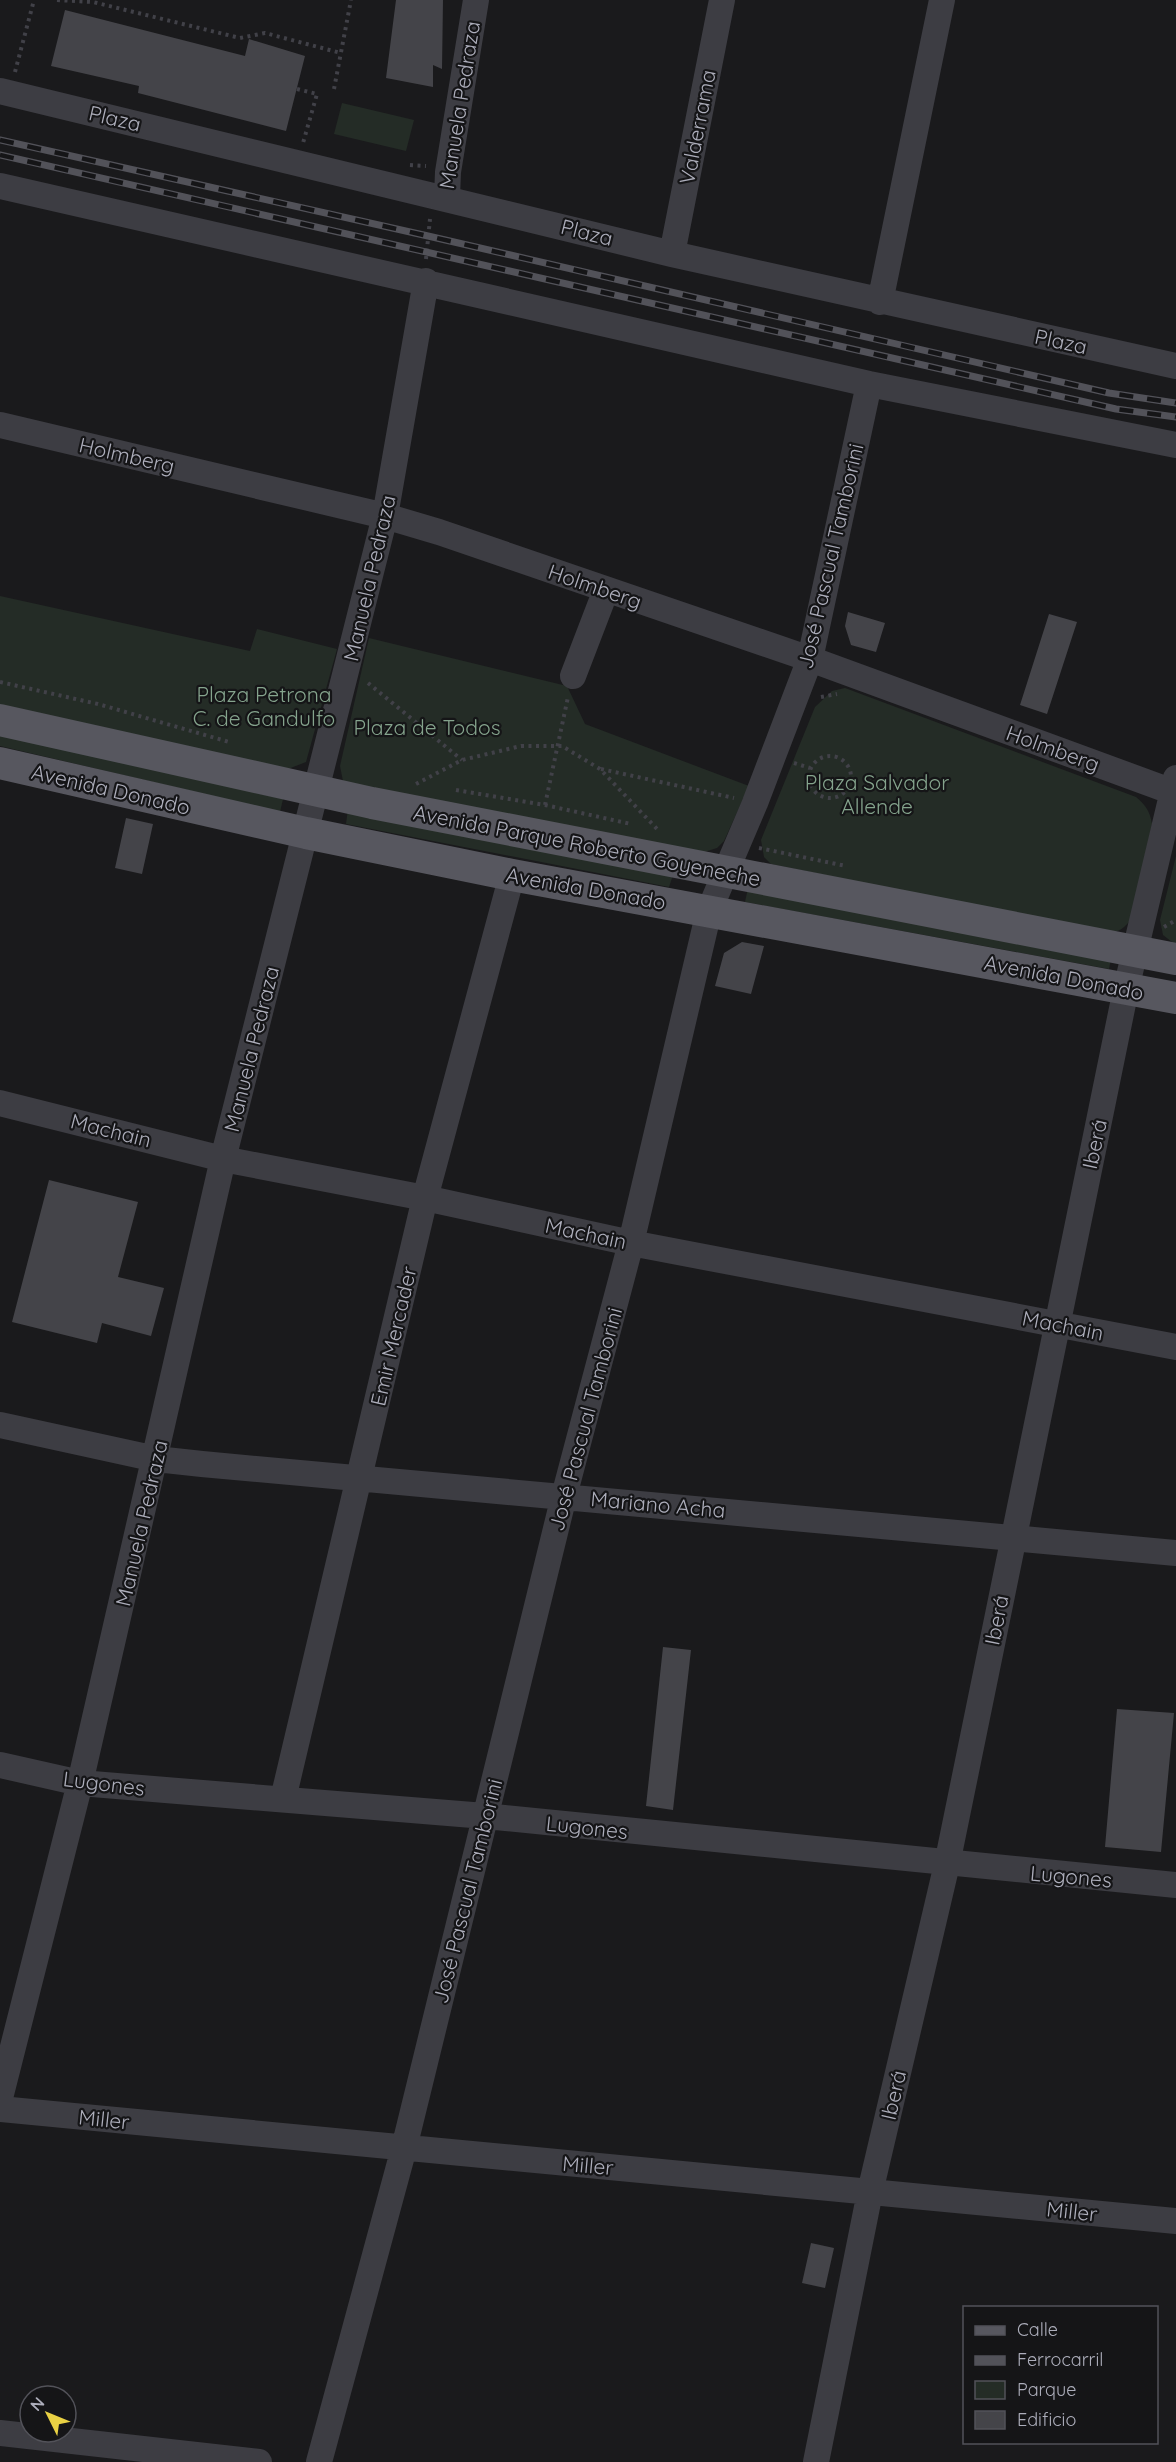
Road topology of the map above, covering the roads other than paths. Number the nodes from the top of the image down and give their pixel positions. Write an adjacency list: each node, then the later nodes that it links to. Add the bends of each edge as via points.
1 (476, 0): 5 (street, Manuela Pedraza)
2 (722, 0): 7 (street, Valderrama)
3 (942, 0): 9 (street)
4 (5, 92): 5 (street, Plaza)
5 (447, 184): 7 (street, Plaza)
6 (0, 186): 8 (street)
7 (672, 254): 9 (street, Plaza)
8 (426, 281): 11 (street); 14 (street, Manuela Pedraza)
9 (880, 302): 10 (street, Plaza)
10 (1176, 366)
11 (869, 384): 13 (street); 16 (street, José Pascual Tamborini)
12 (0, 425): 14 (street, Holmberg)
13 (1176, 445)
14 (385, 516): 15 (street, Holmberg); 21 (street, Manuela Pedraza)
15 (606, 590): 16 (street, Holmberg); 17 (street)
16 (810, 658): 20 (street, Holmberg); 23 (street, José Pascual Tamborini, via 755,803)
17 (573, 676)
18 (0, 720): 21 (main road, Avenida Parque Roberto Goyeneche)
19 (0, 763): 22 (main road, Avenida Donado)
20 (1175, 788): 26 (street, Iberá)
21 (317, 791): 22 (street, Manuela Pedraza); 23 (main road, Avenida Parque Roberto Goyeneche)
22 (306, 833): 24 (main road, Avenida Donado); 31 (street, Manuela Pedraza)
23 (724, 872): 25 (street, José Pascual Tamborini); 26 (main road, Avenida Parque Roberto Goyeneche)
24 (512, 875): 25 (main road, Avenida Donado); 32 (street, Emir Mercader)
25 (709, 911): 28 (main road, Avenida Donado); 33 (street, José Pascual Tamborini)
26 (1136, 952): 27 (main road, Avenida Parque Roberto Goyeneche); 28 (street, Iberá)
27 (1176, 959)
28 (1126, 988): 29 (main road, Avenida Donado); 34 (street, Iberá)
29 (1176, 998)
30 (0, 1102): 31 (street, Machain)
31 (223, 1159): 32 (street, Machain); 37 (street, Manuela Pedraza)
32 (425, 1198): 33 (street, Machain); 38 (street, Emir Mercader)
33 (631, 1244): 34 (street, Machain); 39 (street, José Pascual Tamborini)
34 (1056, 1324): 35 (street, Machain); 40 (street, Iberá)
35 (1176, 1347)
36 (0, 1425): 37 (street, Mariano Acha)
37 (156, 1459): 38 (street, Mariano Acha); 43 (street, Manuela Pedraza)
38 (361, 1480): 39 (street, Mariano Acha); 44 (street, Emir Mercader)
39 (564, 1496): 40 (street, Mariano Acha); 45 (street, José Pascual Tamborini)
40 (1013, 1537): 41 (street, Mariano Acha); 46 (street, Iberá)
41 (1176, 1553)
42 (0, 1765): 43 (street, Lugones)
43 (80, 1783): 44 (street, Lugones); 48 (street, Manuela Pedraza)
44 (283, 1799): 45 (street, Lugones)
45 (485, 1816): 46 (street, Lugones); 50 (street, José Pascual Tamborini)
46 (947, 1864): 47 (street, Lugones); 51 (street, Iberá)
47 (1176, 1885)
48 (0, 2098)
49 (0, 2109): 50 (street, Miller)
50 (404, 2148): 51 (street, Miller); 55 (street, José Pascual Tamborini)
51 (870, 2192): 52 (street, Miller); 56 (street, Iberá)
52 (1176, 2221)
53 (0, 2433): 54 (street)
54 (259, 2462)
55 (319, 2462)
56 (816, 2462)

